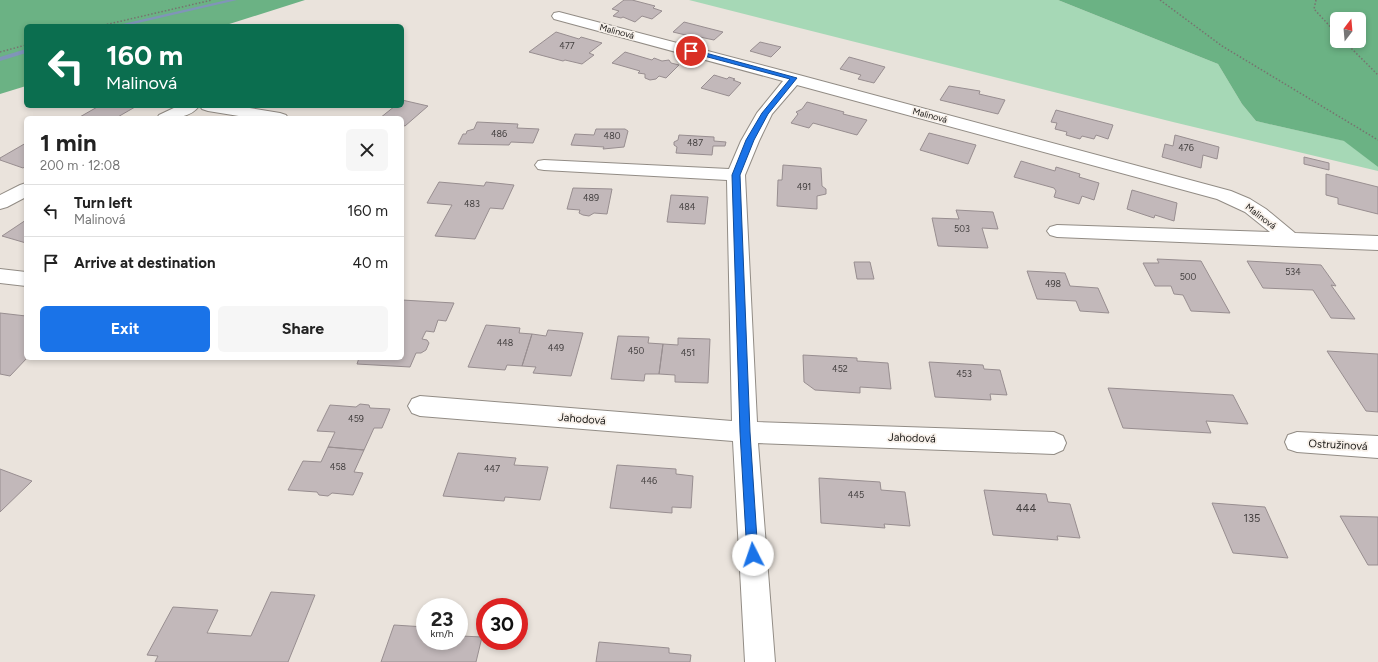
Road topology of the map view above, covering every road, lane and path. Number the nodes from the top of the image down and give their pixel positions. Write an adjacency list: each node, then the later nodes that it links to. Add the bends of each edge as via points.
1 (212, 0): 5 (path)
2 (1160, 0): 16 (path, via 1222,46)
3 (1316, 0): 6 (path, via 1314,9)
4 (559, 16): 11 (street, Malinová)
5 (109, 24)
6 (1330, 26)
7 (24, 46): 9 (path)
8 (1351, 48): 10 (path)
9 (0, 52)
10 (1378, 75)
11 (794, 78): 18 (street, via 766,113 750,140); 22 (street, Malinová, via 1240,200 1255,209)
12 (187, 108): 14 (street)
13 (220, 108): 15 (street)
14 (169, 116)
15 (268, 116)
16 (1378, 140)
17 (544, 165): 18 (street)
18 (736, 175): 27 (street)
19 (24, 190): 20 (street)
20 (0, 203)
21 (1056, 232): 22 (street, Malinová)
22 (1289, 239): 23 (street, Malinová)
23 (1378, 243)
24 (0, 276): 25 (street)
25 (24, 279)
26 (420, 406): 27 (street, Jahodová)
27 (745, 432): 29 (street, Jahodová); 31 (street)
28 (1297, 442): 30 (street, Ostružinová)
29 (1054, 443)
30 (1378, 447)
31 (760, 662)

